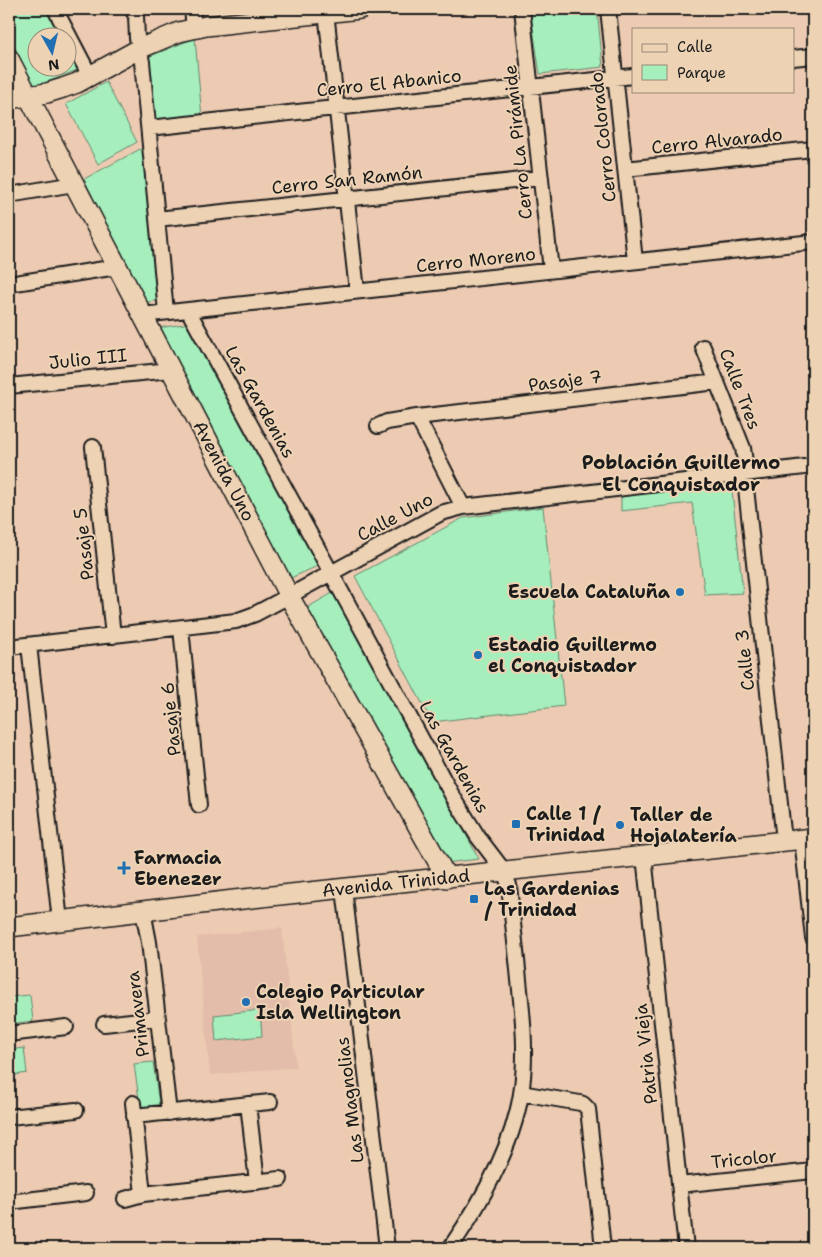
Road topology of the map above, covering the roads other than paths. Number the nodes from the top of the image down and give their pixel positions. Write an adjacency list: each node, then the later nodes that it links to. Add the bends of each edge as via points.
1 (55, 9): 15 (street)
2 (132, 9): 11 (street, via 136,16)
3 (192, 9): 10 (street)
4 (354, 9): 5 (street); 8 (street)
5 (360, 9)
6 (522, 9): 18 (street, Cerro La Pirámide)
7 (608, 9): 17 (street, Cerro Colorado)
8 (326, 12): 9 (street); 21 (street)
9 (271, 14): 10 (street)
10 (194, 28): 11 (street)
11 (139, 49): 15 (street); 22 (street)
12 (813, 56): 13 (street)
13 (794, 58)
14 (9, 59): 19 (street, Avenida Uno)
15 (90, 76): 19 (street, via 63,88)
16 (632, 76): 17 (street, Cerro El Abanico)
17 (616, 78): 18 (street, Cerro El Abanico); 24 (street, Cerro Colorado)
18 (530, 87): 21 (street, Cerro El Abanico); 25 (street, Cerro La Pirámide)
19 (28, 96): 20 (street); 26 (street, Avenida Uno)
20 (9, 99)
21 (336, 108): 22 (street, Cerro El Abanico); 28 (street)
22 (148, 128): 29 (street)
23 (813, 149): 24 (street, Cerro Alvarado)
24 (626, 169): 31 (street, Cerro Colorado)
25 (541, 178): 28 (street, Cerro San Ramón); 33 (street, Cerro La Pirámide)
26 (74, 184): 27 (street); 32 (street, Avenida Uno)
27 (9, 195)
28 (346, 199): 29 (street, Cerro San Ramón); 35 (street)
29 (157, 219): 37 (street)
30 (813, 242): 31 (street, Cerro Moreno)
31 (635, 261): 33 (street, Cerro Moreno)
32 (117, 267): 34 (street); 38 (street, Avenida Uno)
33 (551, 270): 35 (street, Cerro Moreno)
34 (9, 284)
35 (357, 291): 36 (street, Cerro Moreno)
36 (188, 310): 37 (street, Cerro Moreno); 49 (street, Las Gardenias)
37 (166, 312): 38 (street, Cerro Moreno)
38 (142, 315): 40 (street, Avenida Uno)
39 (703, 346): 41 (street, Calle Tres)
40 (171, 370): 42 (street, Julio III); 50 (street, Avenida Uno)
41 (717, 382): 43 (street, Pasaje 7); 47 (street, Calle Tres, via 743,448)
42 (9, 386)
43 (417, 417): 44 (street, Pasaje 7); 48 (street)
44 (378, 426)
45 (93, 447): 52 (street, Pasaje 5)
46 (813, 466): 47 (street, Calle Uno)
47 (744, 474): 48 (street, Calle Uno); 56 (street, Calle 3)
48 (463, 506): 49 (street, Calle Uno, via 441,513)
49 (332, 572): 50 (street, Calle Uno); 58 (street, Las Gardenias, via 465,817)
50 (290, 596): 51 (street, Calle Uno, via 236,621); 59 (street, Avenida Uno)
51 (181, 628): 52 (street, Calle Uno); 55 (street, Pasaje 6)
52 (113, 636): 53 (street, Calle Uno)
53 (29, 645): 54 (street, Calle Uno); 62 (street)
54 (9, 647)
55 (199, 806)
56 (800, 839): 57 (street, Avenida Trinidad); 64 (street, Calle 3)
57 (644, 856): 58 (street, Avenida Trinidad); 78 (street, Patria Vieja)
58 (504, 871): 59 (street, Avenida Trinidad); 69 (street, Las Gardenias, via 509,885 523,1015)
59 (446, 878): 60 (street, Avenida Trinidad)
60 (344, 889): 61 (street, Avenida Trinidad); 83 (street, Las Magnolias)
61 (144, 911): 62 (street, Avenida Trinidad); 65 (street, Primavera)
62 (60, 921): 63 (street, Avenida Trinidad)
63 (9, 927)
64 (813, 938)
65 (158, 1018): 66 (street); 73 (street, Primavera)
66 (104, 1024)
67 (66, 1027): 68 (street)
68 (9, 1034)
69 (521, 1093): 84 (street, Las Gardenias, via 514,1125 502,1156 476,1208); 85 (street, via 580,1103 588,1109)
70 (270, 1102): 71 (street)
71 (248, 1104): 73 (street); 77 (street)
72 (76, 1110): 74 (street)
73 (169, 1112): 80 (street, via 134,1110)
74 (9, 1117)
75 (813, 1171): 78 (street, Tricolor)
76 (280, 1179): 77 (street)
77 (257, 1182): 80 (street)
78 (679, 1185): 86 (street, Patria Vieja)
79 (86, 1193): 82 (street)
80 (143, 1194): 81 (street)
81 (125, 1199)
82 (9, 1202)
83 (387, 1248)
84 (450, 1248)
85 (603, 1248)
86 (686, 1248)

